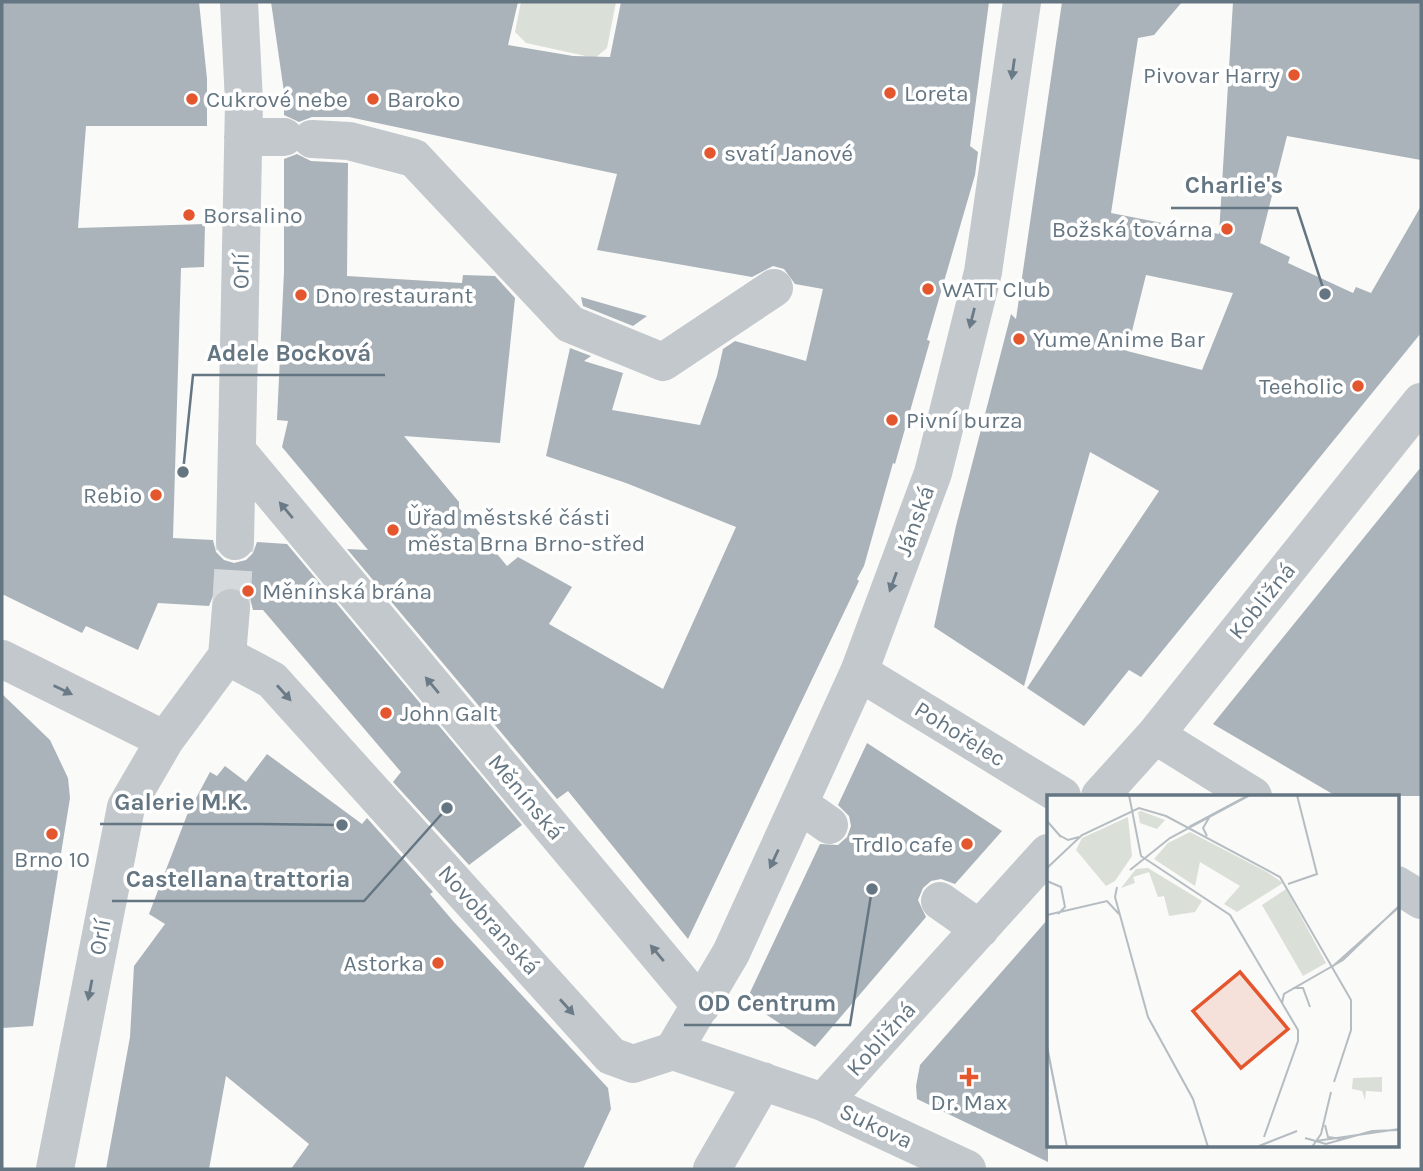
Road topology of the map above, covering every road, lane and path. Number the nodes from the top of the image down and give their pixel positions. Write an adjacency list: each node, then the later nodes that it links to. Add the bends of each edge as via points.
1 (239, 2): 3 (street, Orlí)
2 (1022, 2): 11 (street, Jánská, one-way to 11, via 984,272 933,473)
3 (243, 119): 4 (street, via 298,138 349,142 414,158 570,324 663,362); 6 (street, Orlí)
4 (774, 288)
5 (1421, 402): 12 (street, Kobližná)
6 (238, 452): 7 (street, Orlí); 22 (street, Měnínská, one-way to 6)
7 (235, 541)
8 (231, 608): 9 (street)
9 (227, 656): 13 (street, Orlí); 23 (street, Novobranská, one-way to 23, via 272,680 611,1056 633,1064)
10 (2, 659): 13 (street, one-way to 13)
11 (859, 672): 14 (street, Pohořelec); 22 (street, Jánská, one-way to 22, via 814,814)
12 (1155, 735): 15 (street, Kobližná); 16 (street)
13 (165, 740): 26 (street, Orlí, one-way to 26, via 125,807)
14 (1060, 795)
15 (1101, 795)
16 (1252, 795)
17 (1047, 854): 21 (street, Kobližná)
18 (1398, 886): 19 (street)
19 (1421, 900)
20 (940, 901): 21 (street)
21 (980, 929): 25 (street, Kobližná)
22 (701, 1006): 23 (street)
23 (673, 1051): 24 (street)
24 (763, 1081): 25 (street); 27 (street)
25 (823, 1101): 28 (street, Sukova)
26 (55, 1169)
27 (712, 1169)
28 (967, 1169)

